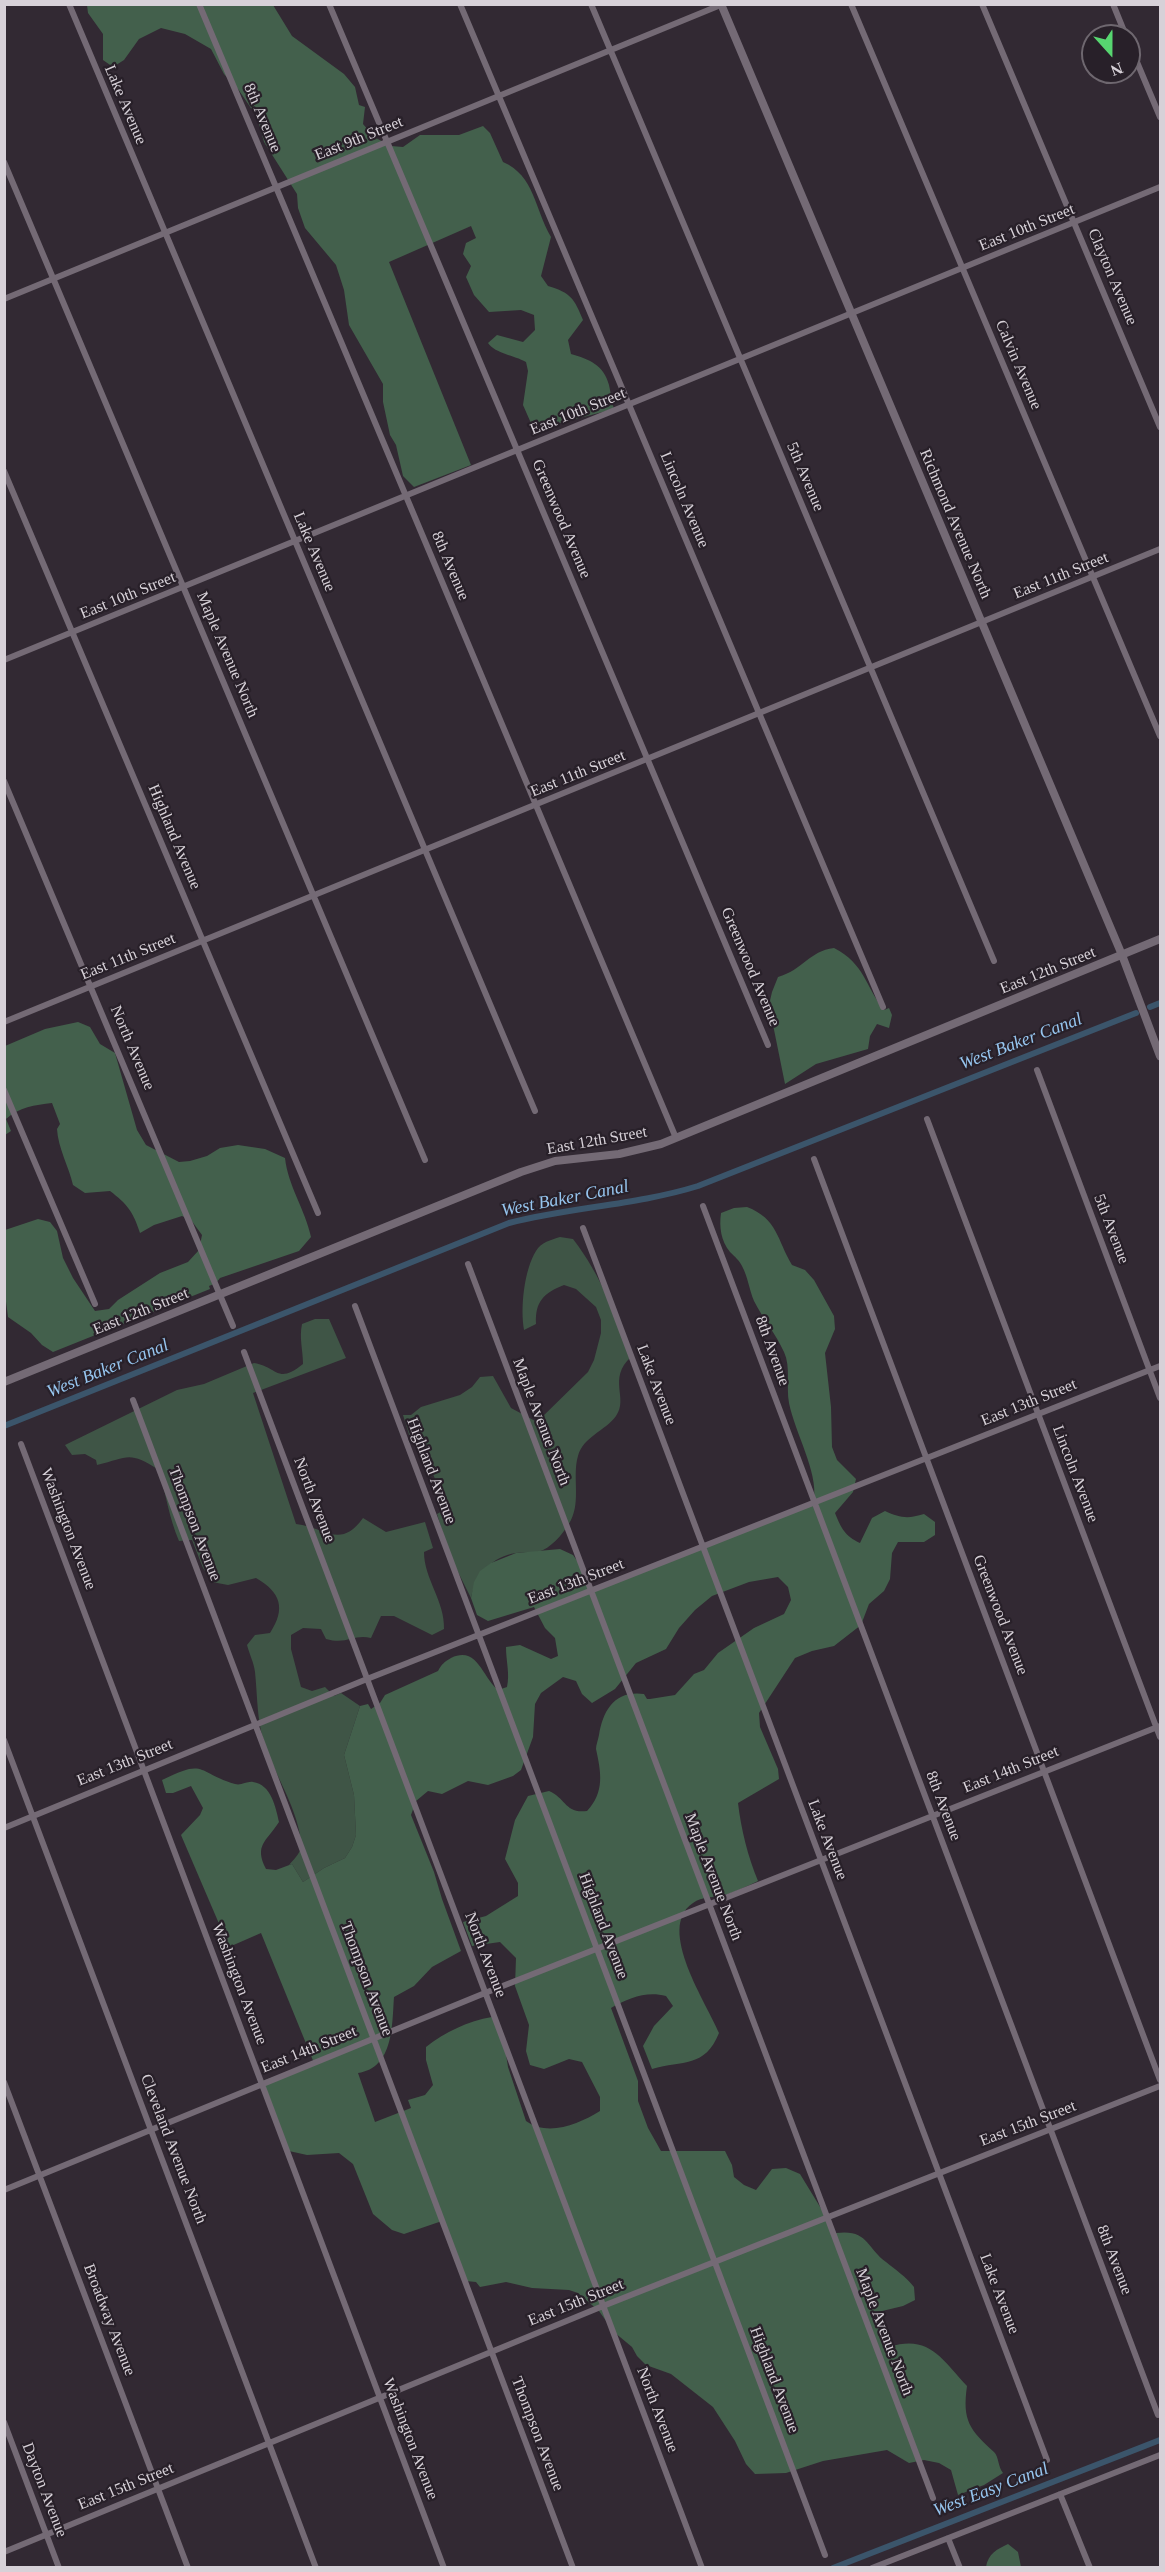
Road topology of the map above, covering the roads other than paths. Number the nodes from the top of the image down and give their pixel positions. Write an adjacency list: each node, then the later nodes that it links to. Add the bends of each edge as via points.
1 (69, 4): 20 (street, Lake Avenue)
2 (199, 4): 17 (street, 8th Avenue)
3 (329, 4): 15 (street, Greenwood Avenue)
4 (460, 4): 13 (street, Lincoln Avenue)
5 (591, 4): 11 (street, 5th Avenue)
6 (851, 4): 21 (street, Calvin Avenue)
7 (982, 4): 19 (street, Clayton Avenue)
8 (1113, 4): 10 (street)
9 (722, 5): 11 (street, East 9th Street); 24 (street, Richmond Avenue North)
10 (1121, 24)
11 (610, 51): 13 (street, East 9th Street); 25 (street, 5th Avenue)
12 (1141, 71): 14 (street)
13 (499, 96): 15 (street, East 9th Street); 26 (street, Lincoln Avenue)
14 (1161, 117)
15 (388, 142): 17 (street, East 9th Street); 28 (street, Greenwood Avenue)
16 (4, 162): 22 (street, Maple Avenue North)
17 (276, 187): 20 (street, East 9th Street); 30 (street, 8th Avenue)
18 (1161, 188): 19 (street, East 10th Street)
19 (1074, 223): 21 (street, East 10th Street); 27 (street, Clayton Avenue)
20 (165, 233): 22 (street, East 9th Street); 31 (street, Lake Avenue)
21 (963, 269): 24 (street, East 10th Street); 33 (street, Calvin Avenue)
22 (54, 278): 23 (street, East 9th Street); 34 (street, Maple Avenue North)
23 (4, 298)
24 (852, 314): 25 (street, East 10th Street); 35 (street, Richmond Avenue North)
25 (741, 360): 26 (street, East 10th Street); 38 (street, 5th Avenue)
26 (629, 405): 28 (street, East 10th Street); 39 (street, Lincoln Avenue)
27 (1161, 427)
28 (518, 451): 30 (street, East 10th Street); 41 (street, Greenwood Avenue)
29 (4, 471): 36 (street, Highland Avenue)
30 (406, 496): 31 (street, East 10th Street); 43 (street, 8th Avenue)
31 (295, 542): 34 (street, East 10th Street); 44 (street, Lake Avenue)
32 (1161, 549): 33 (street, East 11th Street)
33 (1093, 577): 35 (street, East 11th Street); 40 (street, Calvin Avenue)
34 (184, 587): 36 (street, East 10th Street); 45 (street, Maple Avenue North)
35 (982, 623): 38 (street, East 11th Street); 48 (street, Richmond Avenue North)
36 (72, 633): 37 (street, East 10th Street); 47 (street, Highland Avenue)
37 (4, 660)
38 (870, 668): 39 (street, East 11th Street); 49 (street, 5th Avenue)
39 (759, 714): 41 (street, East 11th Street); 51 (street, Lincoln Avenue)
40 (1161, 736)
41 (648, 759): 43 (street, East 11th Street); 53 (street, Greenwood Avenue)
42 (4, 781): 50 (street, North Avenue)
43 (536, 805): 44 (street, East 11th Street); 59 (street, 8th Avenue)
44 (425, 850): 45 (street, East 11th Street); 57 (street, Lake Avenue)
45 (313, 896): 47 (street, East 11th Street); 60 (street, Maple Avenue North)
46 (1161, 939): 48 (street, East 12th Street)
47 (202, 941): 50 (street, East 11th Street); 63 (street, Highland Avenue)
48 (1122, 955): 54 (street, Richmond Avenue North); 59 (street, East 12th Street)
49 (994, 961)
50 (92, 987): 52 (street, East 11th Street); 66 (street, North Avenue)
51 (883, 1006)
52 (4, 1022)
53 (768, 1045)
54 (1161, 1056)
55 (1037, 1070): 72 (street, 5th Avenue)
56 (4, 1090): 67 (street)
57 (535, 1111)
58 (927, 1119): 76 (street, Lincoln Avenue)
59 (676, 1138): 66 (street, East 12th Street, via 634,1151 544,1163)
60 (425, 1160)
61 (814, 1160): 78 (street, Greenwood Avenue)
62 (703, 1206): 79 (street, 8th Avenue)
63 (318, 1213)
64 (583, 1228): 80 (street, Lake Avenue)
65 (468, 1264): 81 (street, Maple Avenue North)
66 (221, 1294): 69 (street, North Avenue); 73 (street, East 12th Street)
67 (95, 1304)
68 (355, 1306): 82 (street, Highland Avenue)
69 (233, 1326)
70 (243, 1352): 83 (street, North Avenue)
71 (1161, 1366): 72 (street, East 13th Street)
72 (1150, 1370): 74 (street, 5th Avenue); 76 (street, East 13th Street)
73 (4, 1382)
74 (1161, 1398)
75 (134, 1400): 84 (street, Thompson Avenue)
76 (1038, 1414): 78 (street, East 13th Street); 85 (street, Lincoln Avenue)
77 (21, 1444): 88 (street, Washington Avenue)
78 (926, 1458): 79 (street, East 13th Street); 89 (street, Greenwood Avenue)
79 (814, 1503): 80 (street, East 13th Street); 91 (street, 8th Avenue)
80 (702, 1546): 81 (street, East 13th Street); 93 (street, Lake Avenue)
81 (591, 1591): 82 (street, East 13th Street); 94 (street, Maple Avenue North)
82 (478, 1635): 83 (street, East 13th Street); 95 (street, Highland Avenue)
83 (367, 1679): 84 (street, East 13th Street); 96 (street, North Avenue)
84 (255, 1724): 88 (street, East 13th Street); 97 (street, Thompson Avenue)
85 (1159, 1727): 86 (street, Lincoln Avenue); 89 (street, East 14th Street)
86 (1161, 1737)
87 (4, 1740): 90 (street, Cleveland Avenue North)
88 (144, 1770): 90 (street, East 13th Street); 100 (street, Washington Avenue)
89 (1044, 1771): 91 (street, East 14th Street); 98 (street, Greenwood Avenue)
90 (33, 1816): 92 (street, East 13th Street); 103 (street, Cleveland Avenue North)
91 (932, 1816): 93 (street, East 14th Street); 102 (street, 8th Avenue)
92 (4, 1828)
93 (820, 1860): 94 (street, East 14th Street); 104 (street, Lake Avenue)
94 (708, 1904): 95 (street, East 14th Street); 107 (street, Maple Avenue North)
95 (597, 1948): 96 (street, East 14th Street); 108 (street, Highland Avenue)
96 (485, 1993): 97 (street, East 14th Street); 109 (street, North Avenue)
97 (373, 2038): 100 (street, East 14th Street); 110 (street, Thompson Avenue)
98 (1161, 2080)
99 (4, 2082): 105 (street, Broadway Avenue)
100 (262, 2084): 103 (street, East 14th Street); 111 (street, Washington Avenue)
101 (1161, 2086): 102 (street, East 15th Street)
102 (1051, 2129): 104 (street, East 15th Street); 112 (street, 8th Avenue)
103 (151, 2130): 105 (street, East 14th Street); 114 (street, Cleveland Avenue North)
104 (938, 2173): 107 (street, East 15th Street); 116 (street, Lake Avenue)
105 (40, 2175): 106 (street, East 14th Street); 117 (street, Broadway Avenue)
106 (4, 2190)
107 (827, 2217): 108 (street, East 15th Street); 119 (street, Maple Avenue North)
108 (715, 2261): 109 (street, East 15th Street); 123 (street, Highland Avenue)
109 (603, 2306): 110 (street, East 15th Street); 129 (street, North Avenue)
110 (492, 2351): 111 (street, East 15th Street); 128 (street, Thompson Avenue)
111 (381, 2397): 114 (street, East 15th Street); 127 (street, Washington Avenue)
112 (1158, 2415)
113 (4, 2422): 120 (street, Dayton Avenue)
114 (269, 2443): 117 (street, East 15th Street); 126 (street, Cleveland Avenue North)
115 (1161, 2456): 118 (street)
116 (1047, 2460)
117 (158, 2489): 120 (street, East 15th Street); 125 (street, Broadway Avenue)
118 (1060, 2494): 121 (street); 132 (street)
119 (933, 2499)
120 (47, 2535): 122 (street, East 15th Street); 124 (street, Dayton Avenue)
121 (948, 2538): 130 (street); 131 (street)
122 (4, 2552)
123 (825, 2555)
124 (59, 2568)
125 (188, 2568)
126 (316, 2568)
127 (444, 2568)
128 (573, 2568)
129 (702, 2568)
130 (872, 2568)
131 (960, 2568)
132 (1090, 2568)

